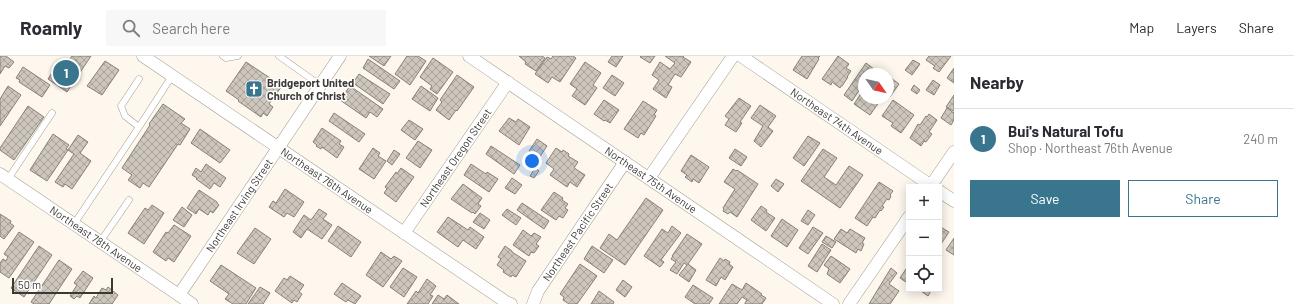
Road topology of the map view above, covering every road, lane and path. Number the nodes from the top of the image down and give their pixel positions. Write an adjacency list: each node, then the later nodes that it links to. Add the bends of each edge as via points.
1 (223, 56): 2 (lane)
2 (238, 56)
3 (279, 56): 12 (lane)
4 (340, 56): 12 (street, Northeast Irving Street)
5 (469, 56): 11 (street, Northeast 75th Avenue)
6 (733, 56): 19 (street)
7 (741, 56): 20 (street, Northeast 74th Avenue)
8 (149, 58): 9 (street, Northeast 76th Avenue)
9 (172, 76): 14 (lane); 15 (street, Northeast 76th Avenue)
10 (138, 79): 14 (lane, via 121,106 125,116)
11 (508, 82): 17 (street, Northeast 75th Avenue); 27 (street, Northeast Oregon Street)
12 (320, 86): 15 (street, Northeast Irving Street)
13 (52, 113): 18 (lane)
14 (139, 127): 26 (lane)
15 (278, 147): 27 (street, Northeast 76th Avenue); 29 (street, Northeast Irving Street)
16 (954, 152): 21 (street)
17 (625, 162): 19 (street, Northeast 75th Avenue); 32 (street, Northeast Pacific Street, via 538,290)
18 (4, 177): 26 (street, Northeast 78th Avenue)
19 (649, 178): 33 (street, Northeast 75th Avenue)
20 (927, 184)
21 (935, 184)
22 (942, 194): 24 (street, Northeast 74th Avenue)
23 (129, 200): 28 (lane)
24 (954, 201)
25 (907, 220): 34 (street)
26 (74, 224): 28 (street, Northeast 78th Avenue)
27 (404, 233): 31 (street, Northeast 76th Avenue)
28 (100, 242): 29 (street, Northeast 78th Avenue)
29 (179, 295): 30 (street, Northeast 78th Avenue)
30 (192, 304)
31 (511, 304)
32 (533, 304)
33 (833, 304)
34 (849, 304)

